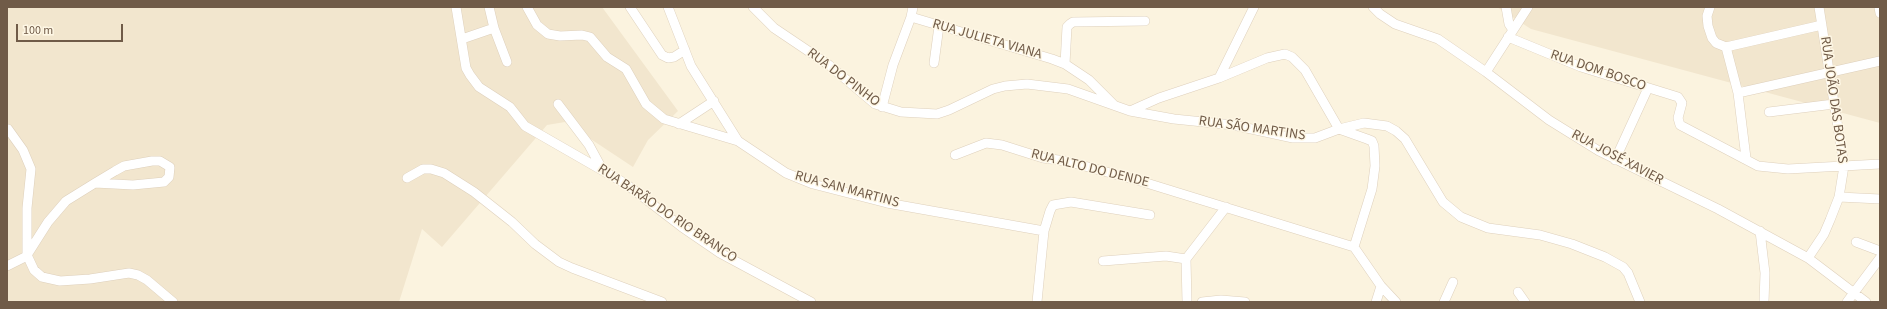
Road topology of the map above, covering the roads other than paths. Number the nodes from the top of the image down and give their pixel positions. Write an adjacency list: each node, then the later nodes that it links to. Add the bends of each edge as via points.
1 (456, 7): 22 (street, RUA BARÃO DO RIO BRANCO)
2 (489, 7): 20 (street)
3 (527, 7): 41 (street, via 537,25 548,34 590,37 607,57 626,69 641,96 656,114)
4 (630, 7): 23 (street, via 662,56 674,57)
5 (668, 7): 23 (street, RUA SAN MARTINS)
6 (753, 7): 37 (street, RUA DO PINHO, via 782,35 829,65 863,96)
7 (913, 7): 16 (street)
8 (1254, 7): 31 (street)
9 (1373, 7): 30 (street, RUA JOSÉ XAVIER, via 1395,24 1438,39)
10 (1506, 7): 21 (street)
11 (1528, 7): 21 (street)
12 (1710, 7): 24 (street, via 1707,16 1712,38)
13 (1818, 7): 19 (street, RUA JOÃO DAS BOTAS)
14 (1879, 7): 15 (street)
15 (1880, 13)
16 (911, 17): 18 (street, RUA JULIETA VIANA); 37 (street, via 893,66)
17 (1145, 21): 28 (street, via 1073,22 1067,27)
18 (938, 26): 27 (street); 28 (street, RUA JULIETA VIANA)
19 (1822, 26): 24 (street); 29 (street, RUA JOÃO DAS BOTAS)
20 (494, 28): 22 (street); 26 (street)
21 (1510, 33): 30 (street); 32 (street, RUA DOM BOSCO, via 1581,67)
22 (462, 39): 50 (street, RUA BARÃO DO RIO BRANCO, via 466,68 479,87 510,107 525,126)
23 (685, 50): 34 (street, RUA SAN MARTINS, via 691,66)
24 (1728, 50): 33 (street)
25 (1880, 61): 29 (street)
26 (507, 62)
27 (934, 63)
28 (1065, 64): 38 (street, RUA JULIETA VIANA, via 1089,80)
29 (1828, 71): 33 (street); 36 (street, RUA JOÃO DAS BOTAS)
30 (1486, 72): 47 (street, RUA JOSÉ XAVIER, via 1549,120)
31 (1218, 78): 39 (street); 42 (street, via 1285,54 1292,57 1305,70)
32 (1648, 88): 46 (street, RUA DOM BOSCO, via 1682,100 1678,118 1680,125); 47 (street)
33 (1738, 93): 46 (street)
34 (714, 101): 41 (street); 44 (street, RUA SAN MARTINS)
35 (558, 104): 50 (street, via 589,145)
36 (1834, 104): 40 (street); 49 (street, RUA JOÃO DAS BOTAS)
37 (882, 107): 38 (street, RUA DO PINHO, via 913,114 936,114 993,89 1027,84 1068,90)
38 (1118, 108): 39 (street, RUA DO PINHO)
39 (1130, 111): 42 (street, RUA SÃO MARTINS, via 1174,119 1233,125 1293,138 1315,138)
40 (1768, 112)
41 (679, 124): 44 (street)
42 (1339, 129): 60 (street, via 1372,141 1374,151 1374,175 1370,198); 84 (street, RUA SÃO MARTINS, via 1364,123 1387,126 1396,131 1405,140 1443,202 1461,217 1488,228 1540,235 1605,257 1628,273)
43 (8, 130): 62 (street, via 24,150 31,169 27,208)
44 (738, 141): 57 (street, RUA SAN MARTINS, via 786,173 812,184 887,203)
45 (955, 154): 55 (street, RUA ALTO DO DENDE, via 986,143 1002,145 1140,181)
46 (1746, 158): 49 (street, via 1758,166 1769,168)
47 (1615, 160): 58 (street, RUA JOSÉ XAVIER)
48 (1880, 164): 49 (street)
49 (1844, 166): 53 (street, RUA JOÃO DAS BOTAS)
50 (602, 169): 75 (street, RUA BARÃO DO RIO BRANCO, via 720,253)
51 (407, 178): 74 (street, via 423,169 444,173 474,192 559,262)
52 (95, 183): 52 (street, via 133,185 164,182 169,178 170,167 160,161 141,162 124,166); 62 (street, via 66,201 41,232)
53 (1839, 196): 54 (street); 63 (street, RUA JOÃO DAS BOTAS, via 1824,234)
54 (1880, 199)
55 (1226, 207): 60 (street, RUA ALTO DO DENDE); 65 (street)
56 (1150, 215): 57 (street, via 1071,202 1053,206)
57 (1044, 231): 76 (street)
58 (1760, 231): 63 (street, RUA JOSÉ XAVIER); 85 (street, via 1765,274)
59 (1856, 242): 61 (street)
60 (1354, 247): 69 (street)
61 (1880, 251)
62 (27, 256): 67 (street); 73 (street, via 34,270 50,280 90,279 128,273 147,280)
63 (1808, 258): 71 (street, RUA JOSÉ XAVIER)
64 (1880, 258): 71 (street)
65 (1186, 259): 66 (street, via 1166,256); 77 (street)
66 (1104, 261)
67 (7, 266)
68 (1453, 282): 82 (street)
69 (1381, 286): 80 (street); 81 (street)
70 (1518, 292): 83 (street)
71 (1854, 293): 86 (street); 87 (street, RUA JOSÉ XAVIER)
72 (1220, 301): 78 (street); 79 (street)
73 (173, 302)
74 (662, 302)
75 (811, 302)
76 (1037, 302)
77 (1187, 302)
78 (1202, 302)
79 (1245, 302)
80 (1376, 302)
81 (1396, 302)
82 (1444, 302)
83 (1525, 302)
84 (1640, 302)
85 (1764, 302)
86 (1847, 302)
87 (1866, 302)

